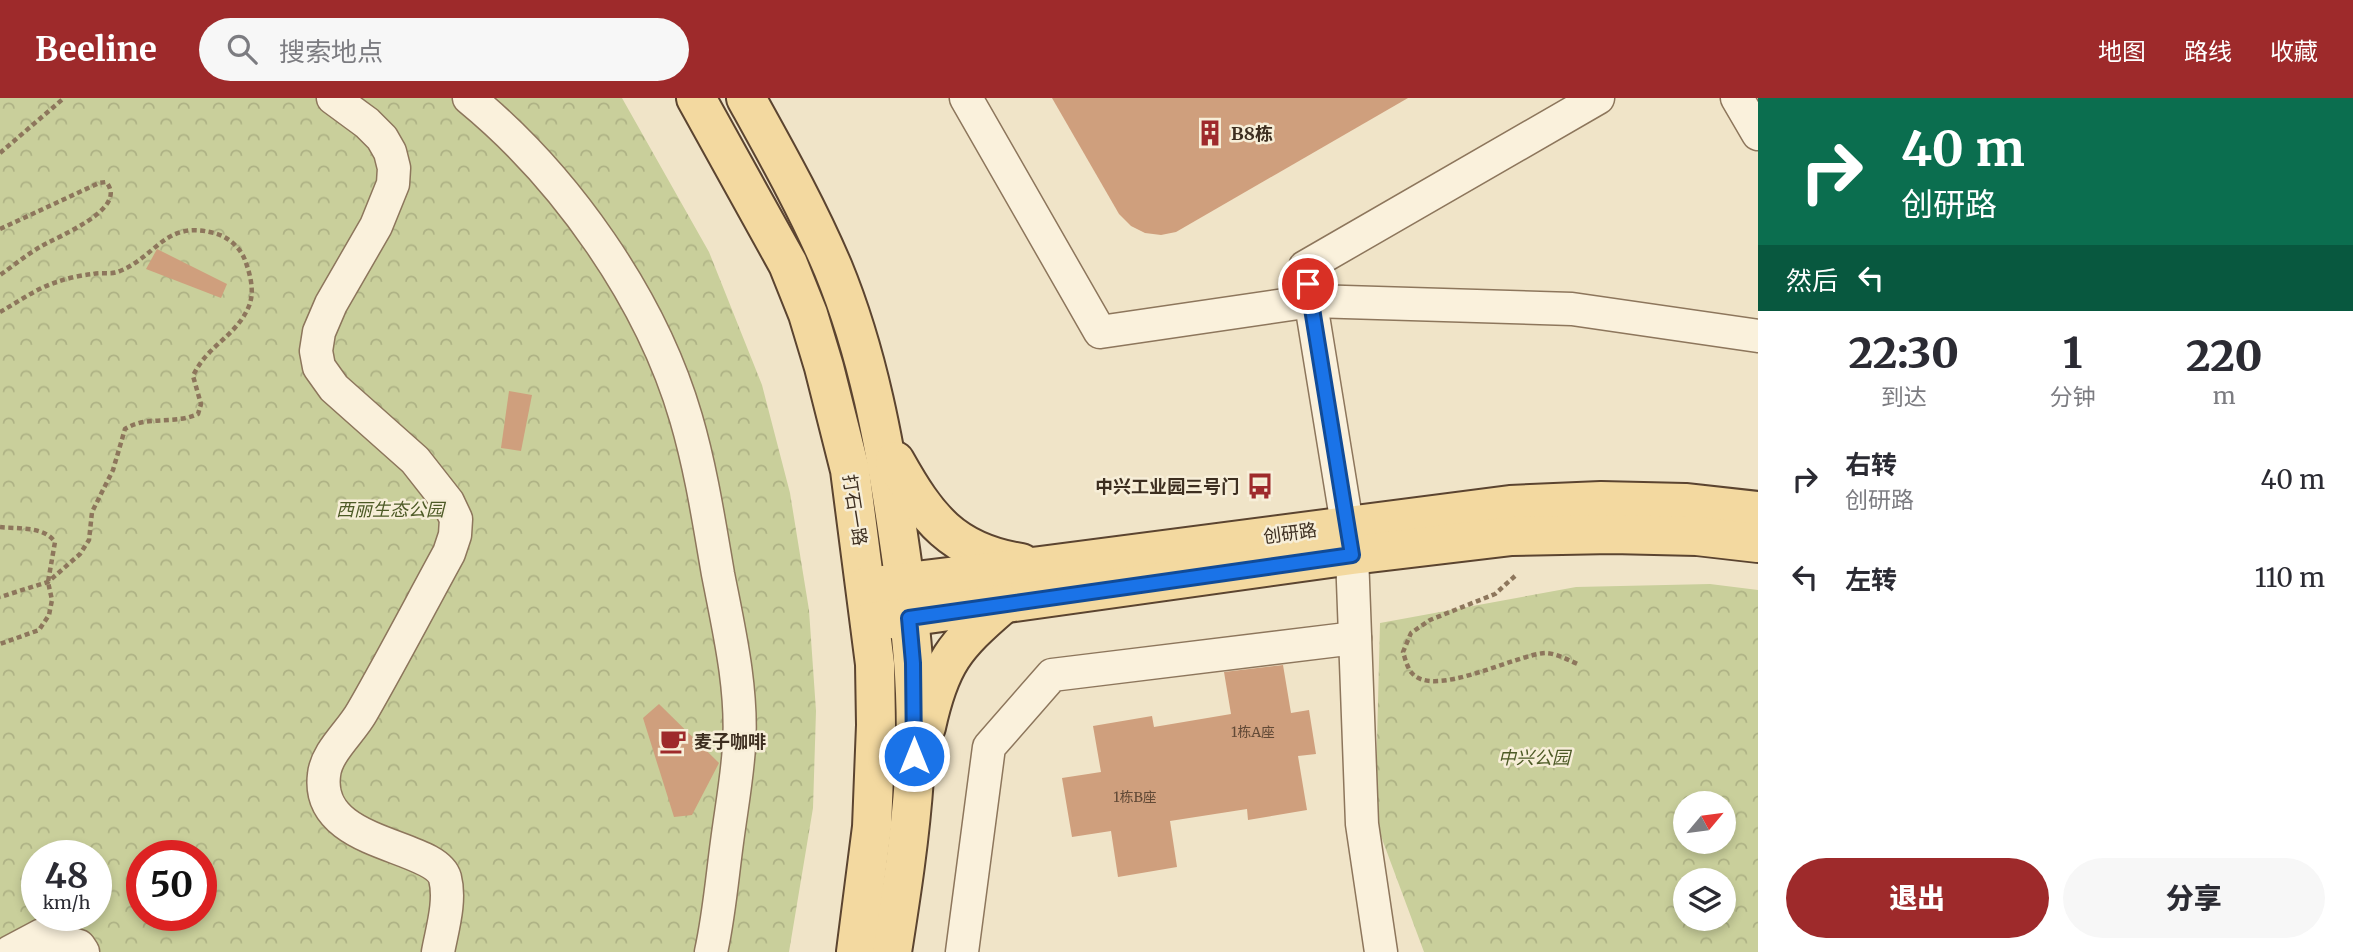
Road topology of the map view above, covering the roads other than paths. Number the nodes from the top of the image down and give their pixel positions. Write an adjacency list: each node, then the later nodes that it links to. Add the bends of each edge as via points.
1 (333, 98): 23 (lane, via 382,138 394,168 393,184 376,226 319,332 319,367 334,388 415,460 456,519 449,553 360,715 331,756 323,785 341,819 360,833 435,864 444,875)
2 (469, 98): 24 (lane, via 540,167 603,249 666,359 686,418 727,618 738,706 739,746)
3 (696, 98): 18 (main road, 打石一路, via 788,264 808,314 850,470)
4 (746, 98): 11 (main road, via 813,222 833,270 868,373)
5 (966, 98): 9 (lane, via 1100,332)
6 (1598, 98): 9 (lane, via 1304,267)
7 (1737, 98): 8 (lane)
8 (1758, 134)
9 (1312, 301): 10 (lane, via 1572,309); 13 (lane)
10 (1758, 336)
11 (881, 436): 15 (main road, via 917,501 957,541 996,559); 16 (main road)
12 (1758, 511): 13 (main road, 创研路, via 1685,503 1510,505)
13 (1350, 540): 14 (main road, 创研路, via 1612,534); 15 (main road, 创研路); 17 (main road, 创研路); 19 (lane)
14 (1758, 543)
15 (1040, 566): 16 (main road, 创研路)
16 (907, 600): 17 (main road, 创研路); 18 (main road, 创研路); 20 (main road, via 914,676)
17 (1003, 604): 20 (main road, via 958,645 944,668)
18 (868, 605): 25 (main road, 打石一路, via 875,664 875,779)
19 (1355, 638): 27 (lane, via 1052,675 989,747); 28 (lane, via 1362,824)
20 (914, 777): 26 (main road)
21 (10, 952): 22 (lane, via 42,936 79,946)
22 (83, 952)
23 (438, 952)
24 (711, 952)
25 (856, 952)
26 (892, 952)
27 (962, 952)
28 (1381, 952)

